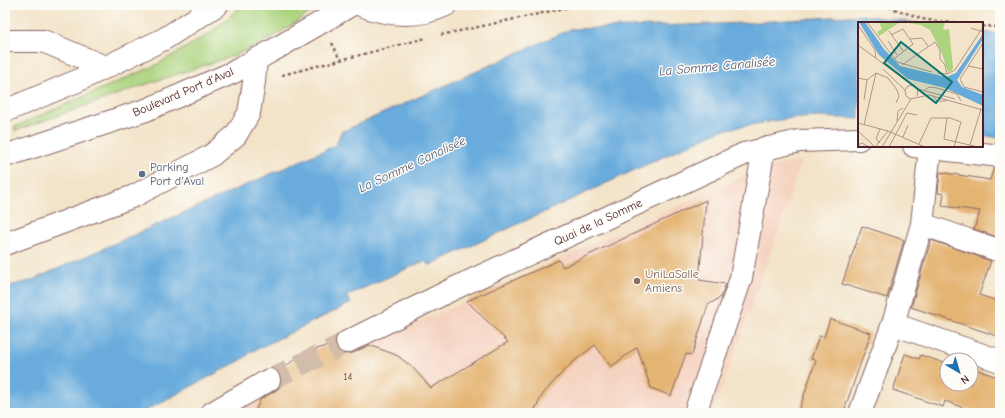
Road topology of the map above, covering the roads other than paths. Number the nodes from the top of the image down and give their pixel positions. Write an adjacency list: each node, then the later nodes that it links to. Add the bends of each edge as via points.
1 (217, 5): 7 (street, via 164,39)
2 (351, 5): 6 (street, Boulevard Port d'Aval)
3 (361, 5): 4 (street, via 396,14 418,13)
4 (446, 5)
5 (5, 41): 7 (street, via 43,41)
6 (256, 59): 12 (street, Boulevard Port d'Aval, via 234,72 146,110); 15 (street, via 249,113 236,135 212,154 134,196)
7 (105, 67): 8 (street)
8 (5, 111)
9 (858, 139): 11 (street, Quai de la Somme, via 799,141)
10 (922, 147): 13 (street); 14 (street)
11 (764, 148): 18 (street, Quai de la Somme, via 744,154 452,289); 22 (street, via 741,278)
12 (5, 156)
13 (1000, 156)
14 (922, 224): 16 (street); 17 (street)
15 (5, 244)
16 (1000, 252)
17 (893, 324): 19 (street); 23 (street)
18 (347, 342)
19 (1000, 361)
20 (269, 380): 21 (street)
21 (212, 413)
22 (695, 413)
23 (860, 413)

